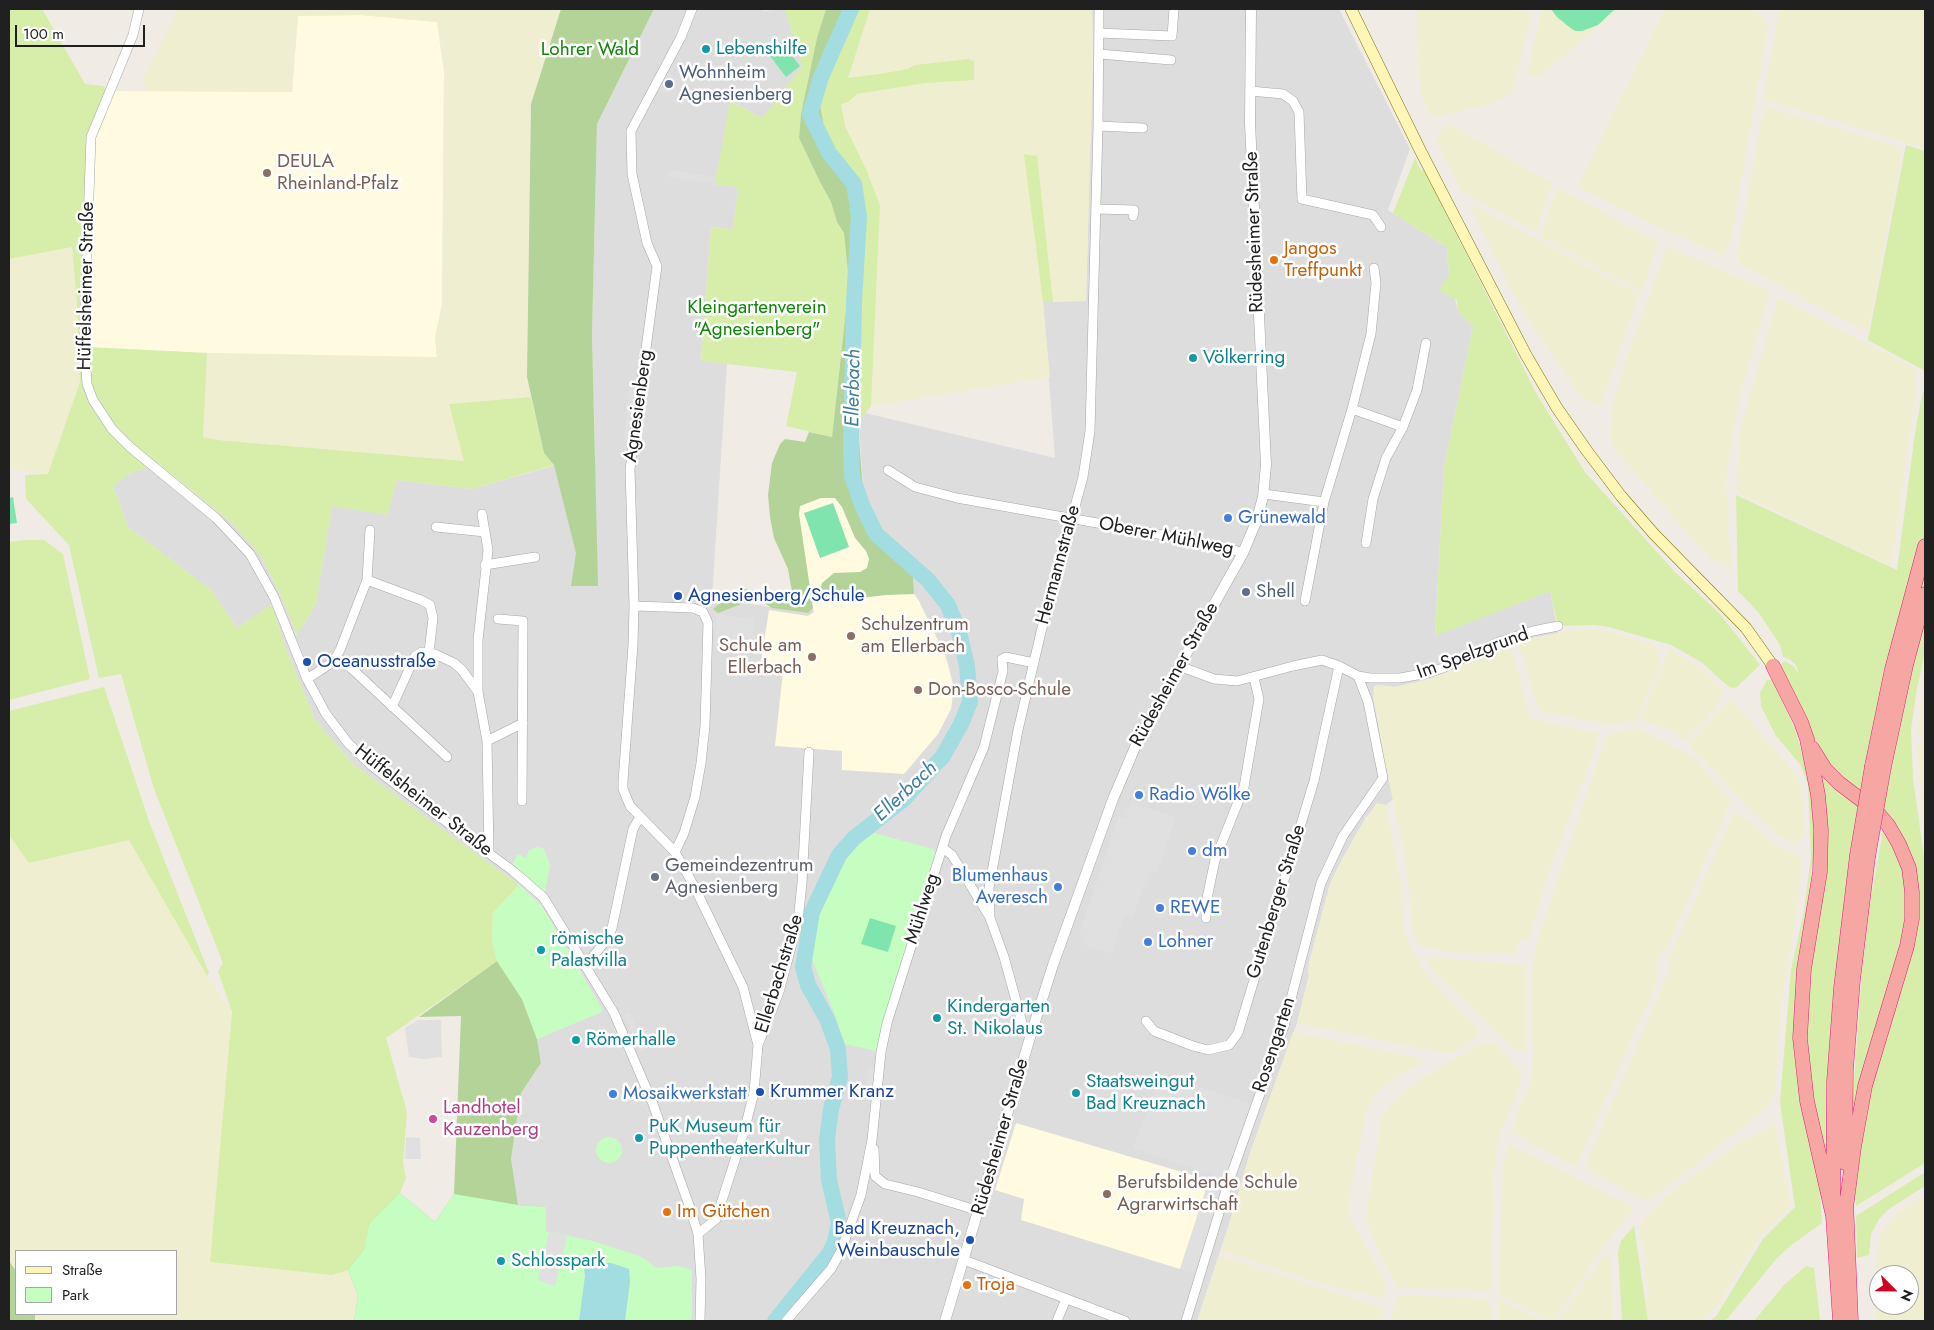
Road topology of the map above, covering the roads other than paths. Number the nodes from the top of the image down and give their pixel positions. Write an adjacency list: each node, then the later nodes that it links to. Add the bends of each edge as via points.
1 (139, 9): 47 (street, Hüffelsheimer Straße, via 133,35 91,137 84,340 87,384 93,400 112,429 216,518 250,554 274,597)
2 (692, 9): 36 (street, Agnesienberg, via 681,37 631,132 632,174 647,243 657,266 630,469)
3 (1099, 9): 7 (street, Hermannstraße)
4 (1174, 9): 7 (street, via 1172,36)
5 (1251, 9): 10 (street, Rüdesheimer Straße)
6 (1351, 9): 44 (main road, via 1424,158 1557,408 1621,496 1746,628)
7 (1099, 33): 8 (street, Hermannstraße)
8 (1099, 54): 9 (street); 11 (street, Hermannstraße)
9 (1171, 60)
10 (1250, 92): 15 (street, via 1283,94 1293,101 1299,112 1302,199 1373,215); 21 (street, Rüdesheimer Straße, via 1265,446)
11 (1098, 126): 12 (street); 13 (street, Hermannstraße)
12 (1143, 128)
13 (1096, 209): 14 (street, via 1134,210); 24 (street, Hermannstraße, via 1090,432 1083,477)
14 (1134, 216)
15 (1381, 227)
16 (1374, 268): 18 (street, via 1376,283 1371,334)
17 (1426, 343): 19 (street, via 1417,390)
18 (1352, 409): 19 (street); 22 (street)
19 (1402, 427): 28 (street, via 1378,482)
20 (888, 470): 24 (street, Oberer Mühlweg, via 909,484 928,490)
21 (1264, 494): 22 (street); 30 (street, Rüdesheimer Straße)
22 (1324, 502): 35 (street)
23 (482, 514): 27 (street)
24 (1071, 518): 30 (street, Oberer Mühlweg); 41 (street, Hermannstraße)
25 (436, 526): 27 (street)
26 (370, 530): 33 (street)
27 (485, 532): 32 (street, via 488,550)
28 (1366, 543)
29 (1925, 546): 55 (highway, via 1892,669)
30 (1243, 553): 42 (street, Rüdesheimer Straße)
31 (535, 557): 32 (street)
32 (485, 565): 48 (street, via 478,640)
33 (367, 580): 39 (street, via 430,605 433,618); 40 (street)
34 (1925, 594): 55 (highway)
35 (1305, 601)
36 (634, 606): 57 (street, Agnesienberg, via 622,780 630,806); 59 (street, via 694,608 703,612 708,623 701,763 695,797)
37 (498, 619): 50 (street, via 524,620)
38 (1558, 626): 45 (street, Im Spelzgrund, via 1505,640 1417,676 1382,679)
39 (429, 652): 48 (street, via 459,667); 49 (street, via 416,656)
40 (337, 658): 47 (street); 49 (street)
41 (1034, 663): 58 (street, Mühlweg, via 1002,659 984,747); 62 (street, Hermannstraße, via 1018,730 989,888)
42 (1179, 666): 46 (street, Im Spelzgrund, via 1225,681); 66 (street, Rüdesheimer Straße, via 1139,738 1117,790)
43 (1339, 666): 45 (street, Im Spelzgrund); 46 (street, Im Spelzgrund, via 1327,661 1314,661); 65 (street, Gutenberger Straße, via 1314,781 1238,1033 1229,1045 1208,1050 1154,1031)
44 (1773, 666): 51 (highway)
45 (1358, 676): 80 (street, Rosengarten, via 1368,702 1383,778 1343,836 1322,883 1284,1026 1230,1176)
46 (1254, 678): 63 (street, via 1259,699 1244,787 1216,860 1206,903)
47 (307, 679): 60 (street, Hüffelsheimer Straße, via 338,731 359,754)
48 (478, 692): 52 (street)
49 (392, 708): 54 (street)
50 (523, 723): 52 (street); 56 (street)
51 (1807, 739): 69 (highway, via 1825,769 1888,825 1909,868 1912,892 1907,946 1864,1086); 71 (highway, via 1821,830 1820,864 1804,969 1800,1038 1807,1101)
52 (487, 742): 60 (street)
53 (809, 752): 67 (street, Ellerbachstraße, via 798,922 779,992)
54 (447, 756)
55 (1878, 766): 61 (highway, bridge)
56 (522, 801)
57 (640, 817): 59 (street, Agnesienberg); 64 (street, via 633,829 612,928 608,938)
58 (943, 848): 62 (street, Hermannstraße); 68 (street, Mühlweg, via 887,1024)
59 (675, 852): 67 (street, via 736,970)
60 (489, 853): 64 (street, Hüffelsheimer Straße, via 543,897)
61 (1862, 856): 69 (highway, via 1846,1070); 71 (highway, via 1842,979 1834,1081)
62 (990, 918): 66 (street, Hermannstraße, via 1023,1026)
63 (1206, 918)
64 (585, 966): 72 (street, Hüffelsheimer Straße, via 614,1013 629,1046)
65 (1146, 1021)
66 (1032, 1031): 70 (street, Rüdesheimer Straße)
67 (758, 1045): 72 (street, via 754,1092 744,1132 716,1219)
68 (872, 1140): 70 (street, Mühlweg, via 875,1176 885,1184); 76 (street, Mühlweg, via 861,1195 841,1251)
69 (1846, 1208): 82 (highway)
70 (979, 1211): 73 (street, Rüdesheimer Straße)
71 (1833, 1216): 81 (highway)
72 (698, 1234): 75 (street, Hüffelsheimer Straße)
73 (964, 1260): 74 (street); 77 (street, Rüdesheimer Straße)
74 (1066, 1299): 78 (street); 79 (street)
75 (700, 1321)
76 (786, 1321)
77 (945, 1321)
78 (1057, 1321)
79 (1125, 1321)
80 (1186, 1321)
81 (1840, 1321)
82 (1851, 1321)

